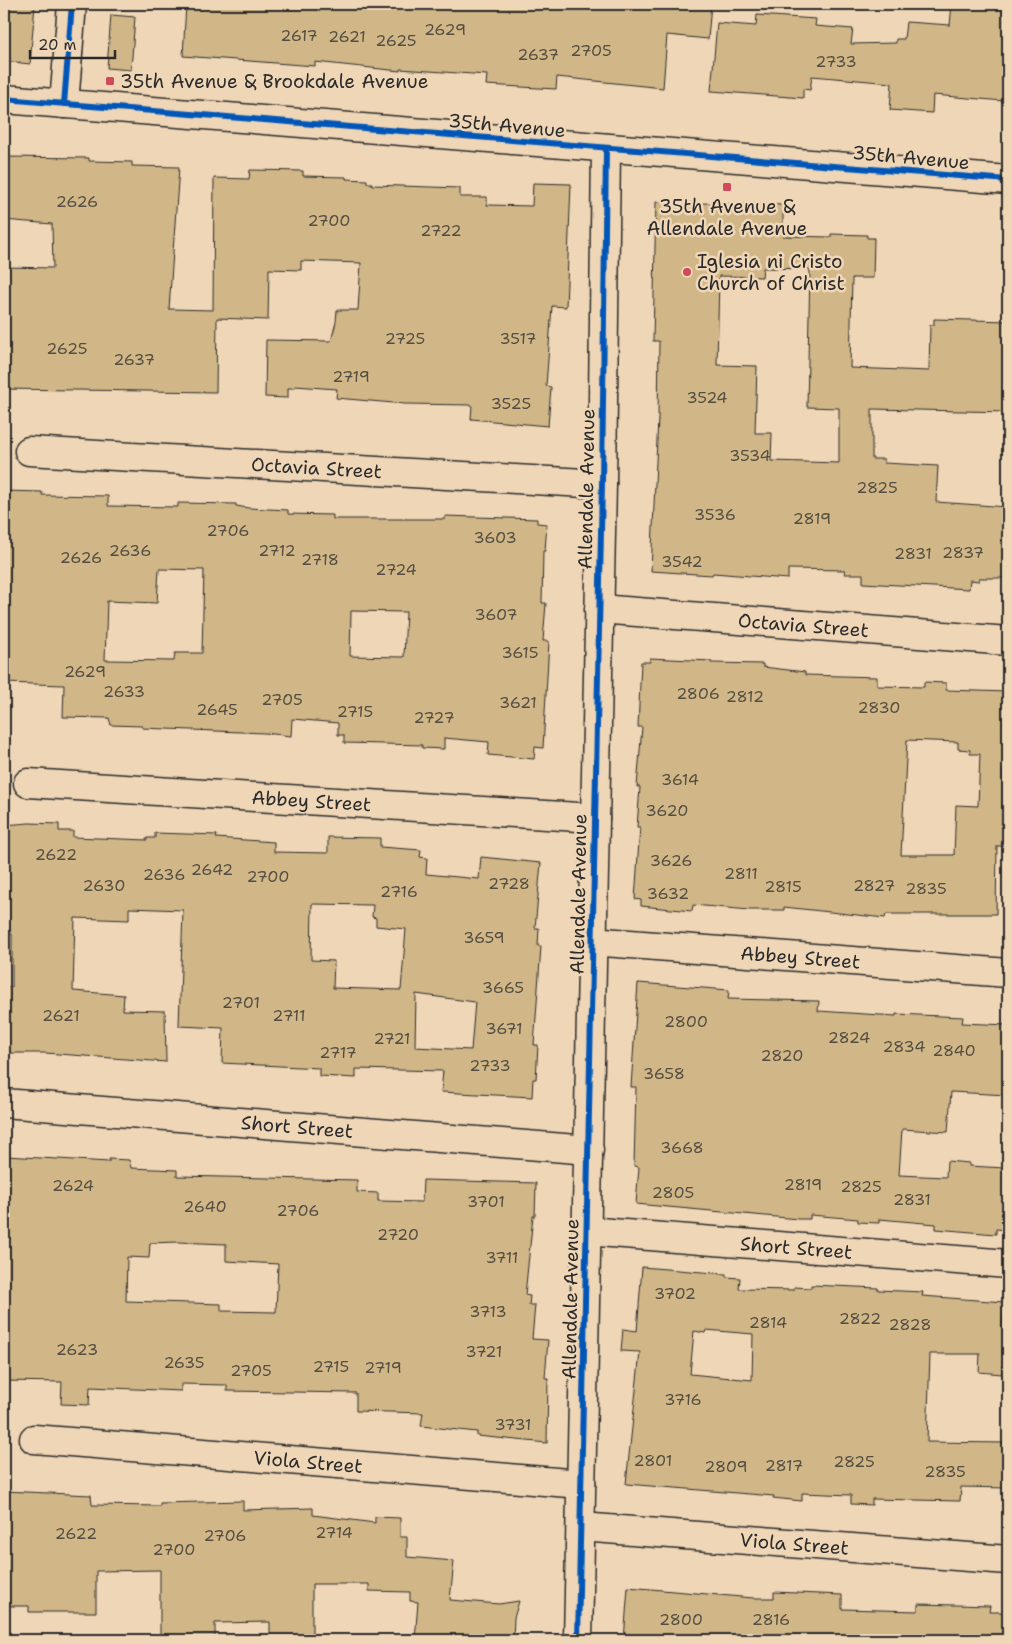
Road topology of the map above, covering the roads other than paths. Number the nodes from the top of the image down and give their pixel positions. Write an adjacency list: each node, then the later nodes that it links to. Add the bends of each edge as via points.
1 (72, 4): 3 (street)
2 (4, 99): 3 (street, 35th Avenue)
3 (64, 104): 4 (street, 35th Avenue)
4 (606, 148): 5 (street, 35th Avenue); 7 (street, Allendale Avenue)
5 (1008, 180)
6 (29, 451): 7 (street, Octavia Street)
7 (602, 484): 8 (street, Allendale Avenue)
8 (599, 609): 9 (street, Octavia Street); 11 (street, Allendale Avenue)
9 (1008, 641)
10 (28, 783): 11 (street, Abbey Street)
11 (595, 818): 12 (street, Allendale Avenue)
12 (591, 941): 13 (street, Abbey Street); 15 (street, Allendale Avenue)
13 (1008, 973)
14 (4, 1103): 15 (street, Short Street)
15 (589, 1150): 16 (street, Allendale Avenue)
16 (586, 1230): 17 (street, Short Street); 19 (street, Allendale Avenue)
17 (1008, 1264)
18 (34, 1439): 19 (street, Viola Street)
19 (581, 1484): 20 (street, Allendale Avenue)
20 (581, 1527): 21 (street, Viola Street); 22 (street, Allendale Avenue)
21 (1008, 1560)
22 (578, 1640)

